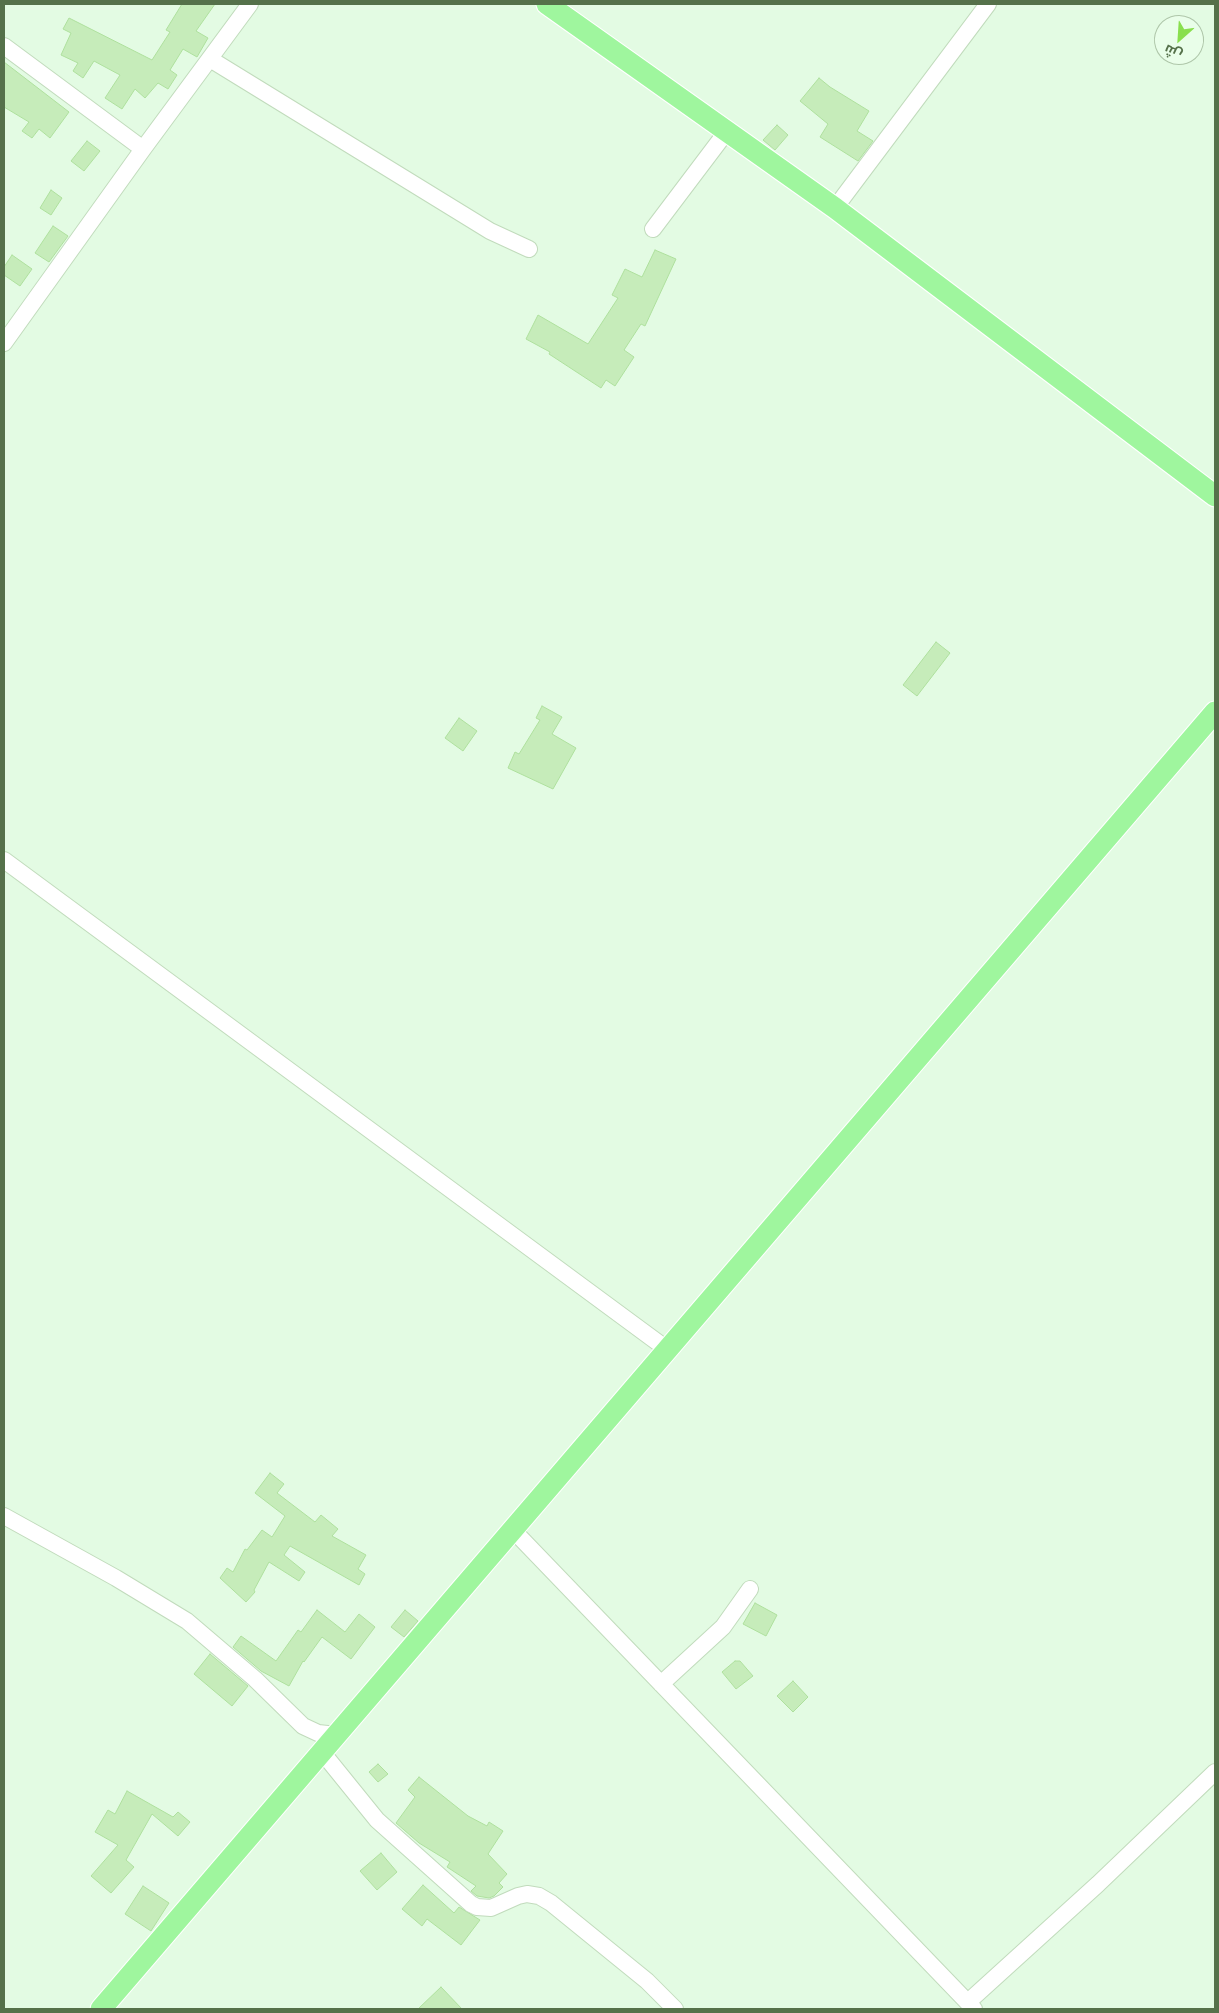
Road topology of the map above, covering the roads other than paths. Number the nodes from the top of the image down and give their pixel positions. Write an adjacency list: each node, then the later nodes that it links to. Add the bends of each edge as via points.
1 (250, 4): 5 (street)
2 (547, 4): 6 (main road)
3 (988, 4): 8 (street)
4 (4, 46): 7 (street)
5 (210, 59): 7 (street); 10 (street, via 490,231)
6 (727, 132): 8 (main road); 9 (street)
7 (143, 149): 11 (street)
8 (835, 208): 12 (main road)
9 (653, 229)
10 (528, 249)
11 (4, 342)
12 (1215, 496)
13 (1215, 712): 15 (main road)
14 (4, 860): 15 (street)
15 (668, 1350): 17 (main road)
16 (4, 1516): 20 (street, via 187,1622 256,1679 303,1726 318,1733)
17 (513, 1530): 19 (street); 20 (main road)
18 (750, 1589): 19 (street, via 723,1627)
19 (660, 1684): 23 (street)
20 (336, 1735): 21 (main road)
21 (322, 1752): 24 (main road); 25 (street, via 377,1820 471,1904 491,1908 518,1896 539,1896 647,1981)
22 (1215, 1772): 23 (street)
23 (971, 2006)
24 (101, 2009)
25 (675, 2009)

